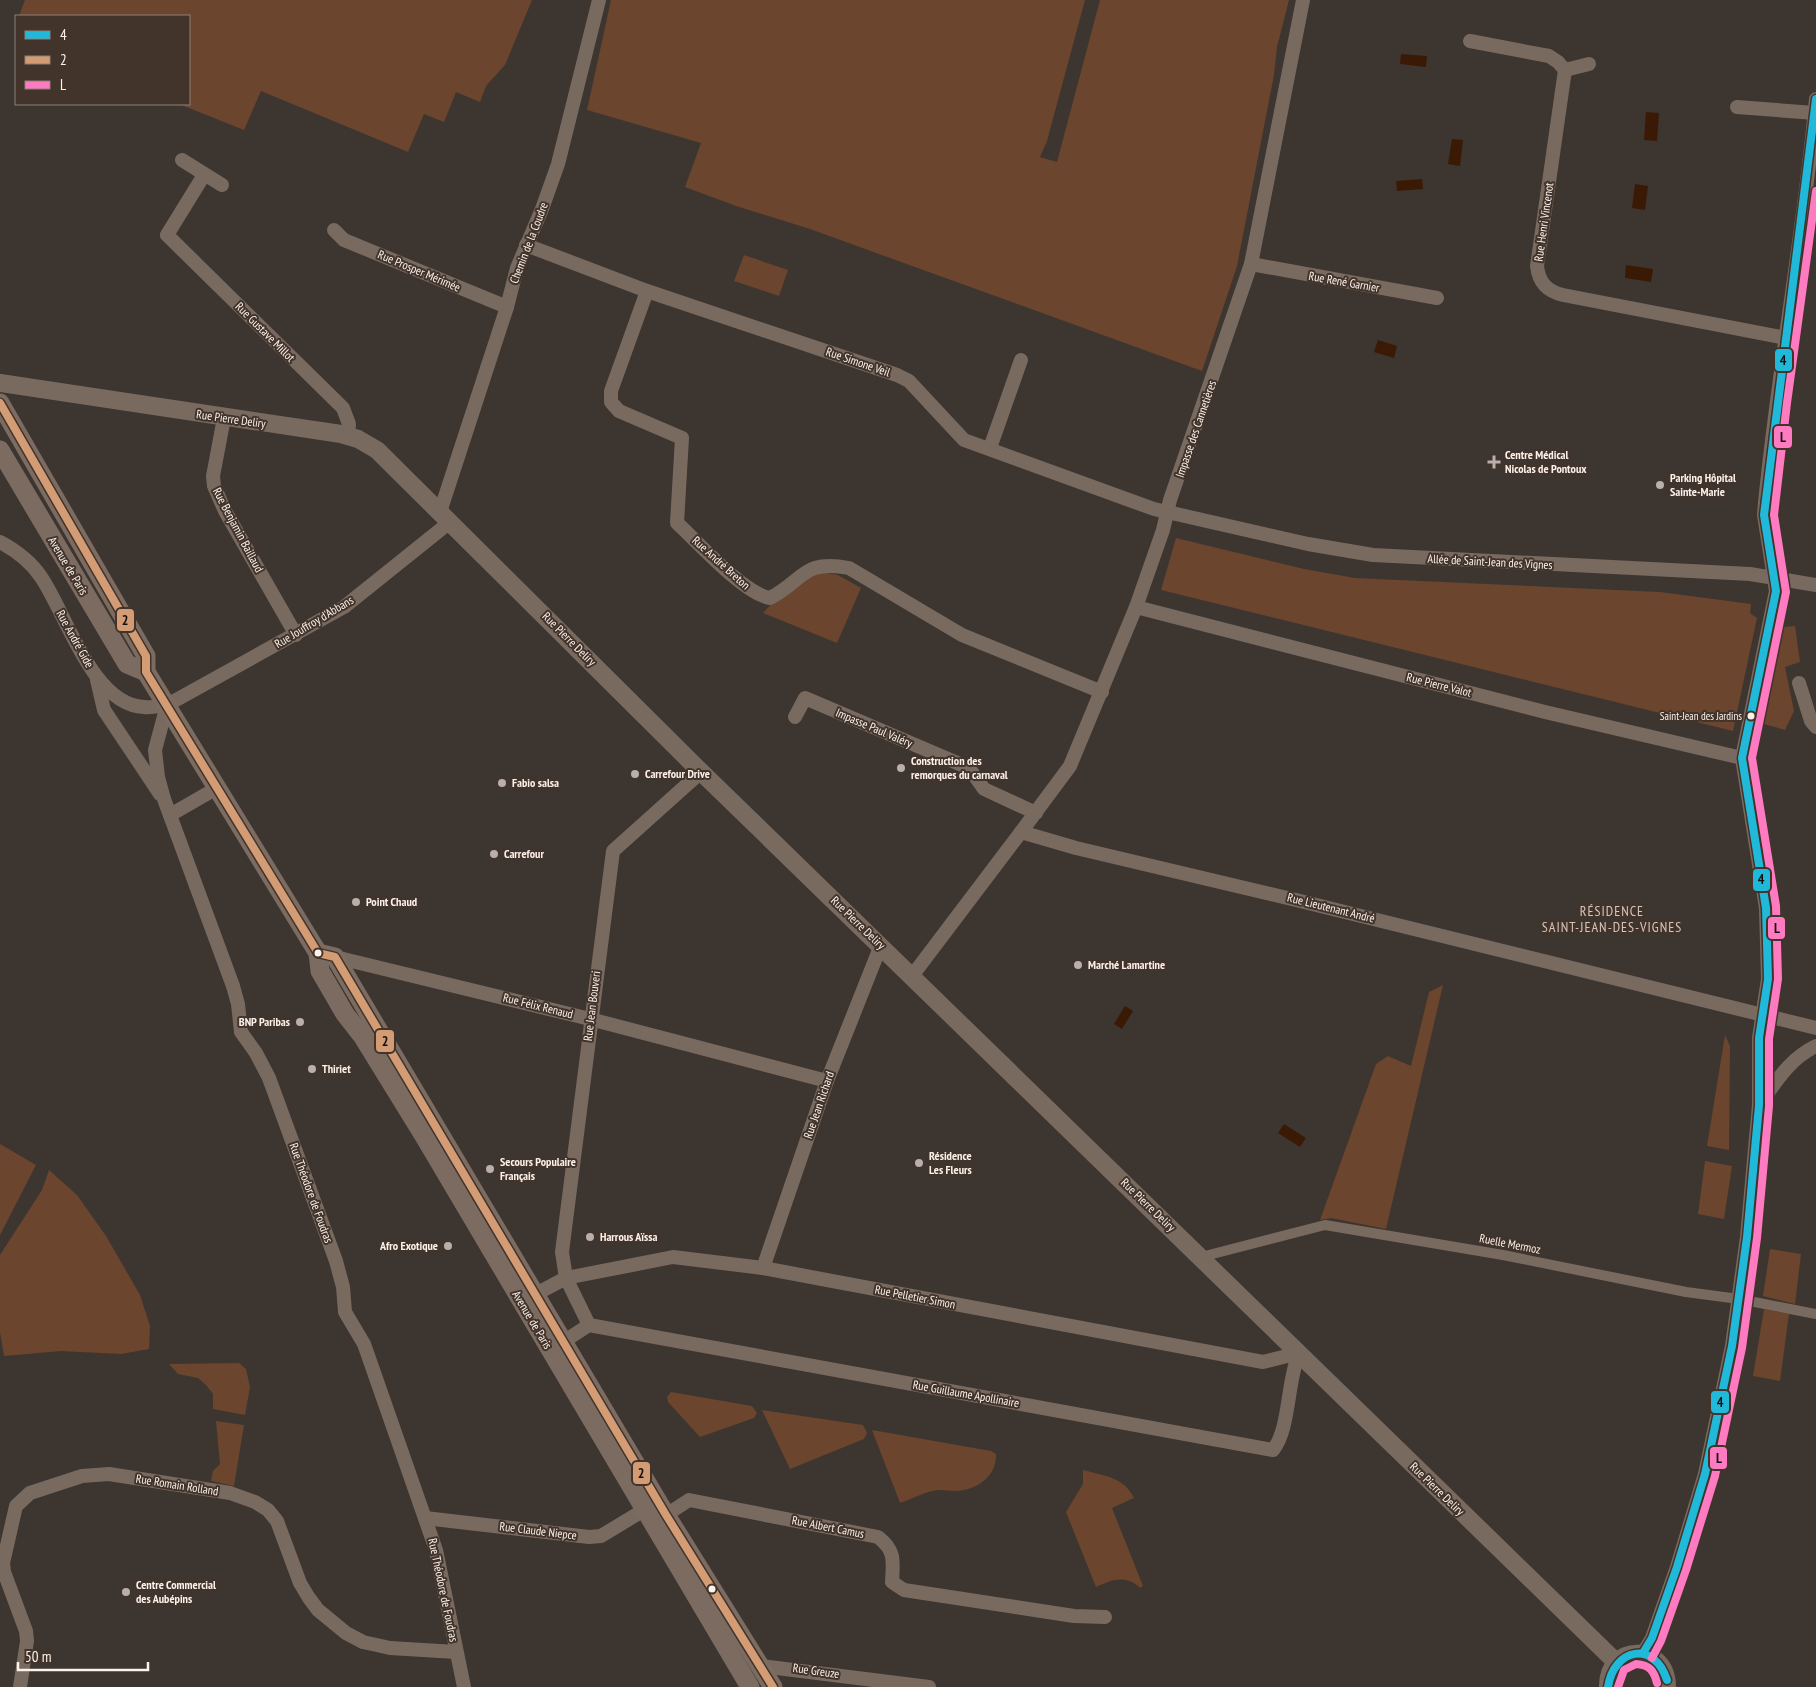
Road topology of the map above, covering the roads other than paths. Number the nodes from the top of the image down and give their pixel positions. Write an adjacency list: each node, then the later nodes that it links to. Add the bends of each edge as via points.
1 (599, 0): 13 (street, Chemin de la Coudre, via 558,164)
2 (1303, 0): 14 (street, Impasse des Cannetières)
3 (1470, 41): 5 (street, via 1549,56)
4 (1589, 64): 5 (street)
5 (1565, 70): 18 (street, Rue Henri Vincenot, via 1537,266 1538,277 1544,286 1563,295)
6 (1815, 106): 7 (street); 9 (street)
7 (1737, 107)
8 (182, 160): 10 (street)
9 (1813, 164): 18 (street)
10 (204, 175): 11 (street); 23 (street, Rue Gustave Millot, via 167,235 343,408 349,424)
11 (222, 185)
12 (334, 230): 17 (street, Rue Prosper Mérimée, via 344,240)
13 (526, 245): 15 (street, Rue Simone Veil); 17 (street, Chemin de la Coudre)
14 (1251, 264): 16 (street, Rue René Garnier); 26 (street, Impasse des Cannetières)
15 (647, 291): 24 (street, Rue Simone Veil, via 909,381 964,440); 36 (street, Rue André Breton, via 611,391 611,402 619,411 682,438 677,523 745,586 760,596 770,598 814,567 830,564 849,568 962,635)
16 (1437, 298)
17 (507, 307): 27 (street, Chemin de la Coudre)
18 (1786, 338): 29 (street, via 1764,509)
19 (1021, 360): 24 (street)
20 (0, 383): 22 (street, Rue Pierre Deliry)
21 (0, 404): 33 (main road, Avenue de Paris, via 146,656)
22 (224, 418): 23 (street, Rue Pierre Deliry); 32 (street, Rue Benjamin Baillaud, via 214,486)
23 (348, 435): 27 (street, Rue Pierre Deliry, via 377,450)
24 (990, 448): 26 (street, Rue Simone Veil)
25 (0, 450): 33 (main road, Avenue de Paris, via 127,664)
26 (1167, 512): 29 (street, Allée de Saint-Jean des Vignes, via 1308,544 1373,555 1750,574); 31 (street, Impasse des Cannetières)
27 (445, 517): 32 (street, Rue Jouffroy d'Abbans, via 344,607); 41 (street, Rue Pierre Deliry)
28 (0, 542): 34 (street, Rue André Gide, via 40,576)
29 (1775, 578): 30 (street, Allée de Saint-Jean des Vignes); 40 (street, via 1775,603)
30 (1816, 585)
31 (1136, 607): 36 (street, Impasse des Cannetières); 40 (street, Rue Pierre Valot, via 1545,712)
32 (296, 635): 37 (street, Rue Jouffroy d'Abbans)
33 (146, 672): 37 (main road, Avenue de Paris)
34 (97, 680): 37 (street, Rue André Gide, via 125,702 143,708); 43 (street, via 104,710)
35 (1800, 683): 39 (street, via 1811,721)
36 (1102, 692): 44 (street, Impasse des Cannetières, via 1070,766)
37 (167, 705): 42 (main road, Avenue de Paris); 43 (street, Rue Théodore de Foudras, via 155,750)
38 (795, 717): 44 (street, Impasse Paul Valéry, via 805,698 969,768 984,789)
39 (1816, 727)
40 (1742, 758): 50 (street, via 1766,908 1768,979)
41 (701, 772): 47 (street, Rue Pierre Deliry); 51 (street, Rue Jean Bouveri, via 613,851)
42 (217, 788): 45 (street); 48 (main road, Avenue de Paris)
43 (164, 799): 45 (street, Rue Théodore de Foudras)
44 (1036, 814): 46 (street, Impasse des Cannetières)
45 (170, 815): 67 (street, Rue Théodore de Foudras, via 234,986 240,1032 269,1078 336,1261 345,1312 364,1344)
46 (1021, 832): 49 (street); 50 (street, Rue Lieutenant André)
47 (881, 945): 49 (street, Rue Pierre Deliry); 54 (street, Rue Jean Richard)
48 (327, 955): 51 (street, Rue Félix Renaud); 59 (main road, Avenue de Paris); 65 (main road, Avenue de Paris, via 320,971 424,1136 619,1462)
49 (912, 976): 56 (street, Rue Pierre Deliry)
50 (1761, 1014): 52 (street, Rue Lieutenant André); 55 (street, via 1758,1038)
51 (590, 1018): 54 (street, Rue Félix Renaud); 58 (street, Rue Jean Bouveri, via 562,1252)
52 (1816, 1028)
53 (1816, 1046): 55 (street, via 1786,1067)
54 (827, 1081): 57 (street, Rue Jean Richard)
55 (1760, 1105): 60 (street)
56 (1200, 1256): 60 (street, Ruelle Mermoz, via 1325,1225); 64 (street, Rue Pierre Deliry)
57 (763, 1268): 58 (street, Rue Pelletier Simon, via 673,1257); 64 (street, Rue Pelletier Simon, via 1263,1362)
58 (566, 1278): 59 (street, Rue Pelletier Simon); 62 (street, Rue Jean Bouveri)
59 (534, 1295): 63 (main road, Avenue de Paris)
60 (1739, 1299): 61 (street, Ruelle Mermoz); 70 (street, via 1726,1382 1705,1474 1677,1567 1652,1638)
61 (1816, 1314)
62 (589, 1325): 63 (street); 64 (street, Rue Guillaume Apollinaire, via 1273,1450 1282,1434 1292,1367)
63 (563, 1342): 66 (main road, Avenue de Paris)
64 (1299, 1352): 71 (street, Rue Pierre Deliry)
65 (644, 1510): 67 (street, Rue Claude Niepce, via 601,1536 589,1537); 75 (main road, Avenue de Paris)
66 (666, 1515): 68 (street, Rue Albert Camus, via 689,1500 878,1537 888,1545 894,1558 892,1582 904,1590 1074,1616); 72 (main road, Avenue de Paris)
67 (425, 1518): 69 (street, Rue Théodore de Foudras, via 436,1550)
68 (1105, 1617)
69 (456, 1652): 73 (street, Rue Romain Rolland, via 377,1646 363,1642 332,1623 318,1610 300,1583 277,1521 255,1502 230,1493 98,1473 39,1489 16,1506 3,1563 26,1631); 74 (street, Rue Théodore de Foudras)
70 (1643, 1653): 71 (street, via 1633,1653); 79 (street, via 1659,1662 1664,1669)
71 (1616, 1662): 78 (street, via 1608,1677)
72 (761, 1666): 76 (main road, Avenue de Paris); 77 (street, Rue Greuze)
73 (20, 1687)
74 (464, 1687)
75 (750, 1687)
76 (773, 1687)
77 (929, 1687)
78 (1608, 1687)
79 (1667, 1687)

